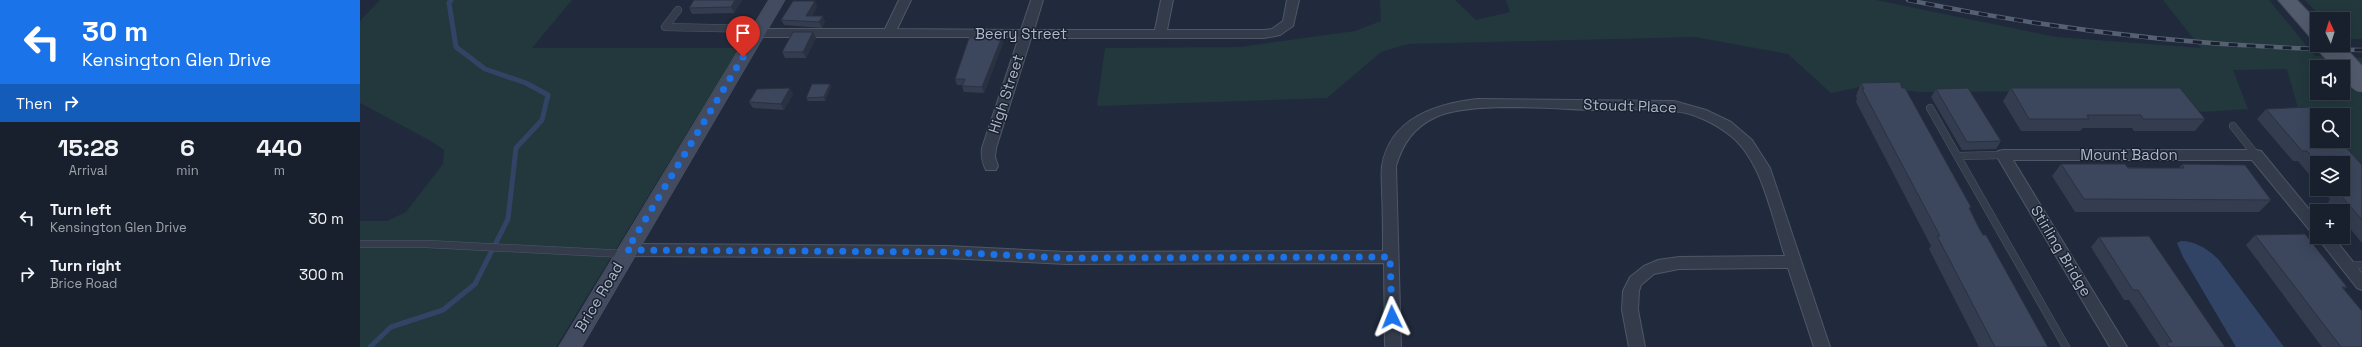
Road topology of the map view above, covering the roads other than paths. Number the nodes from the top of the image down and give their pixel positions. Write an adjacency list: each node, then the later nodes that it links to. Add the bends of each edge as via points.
1 (776, 0): 9 (main road, Brice Road)
2 (905, 0): 10 (street)
3 (1037, 0): 11 (street, High Street)
4 (1167, 0): 12 (street)
5 (1293, 0): 12 (street, Beery Street, via 1291,17 1284,28 1264,34)
6 (2287, 0): 8 (main road)
7 (678, 10): 9 (lane, via 665,27)
8 (2310, 25)
9 (758, 31): 10 (street, Beery Street); 24 (main road, Brice Road)
10 (890, 33): 11 (street, Beery Street)
11 (1026, 34): 12 (street, Beery Street); 20 (street, High Street, via 989,148)
12 (1160, 34)
13 (2334, 52): 14 (main road, bridge)
14 (2362, 82)
15 (1930, 108): 19 (lane)
16 (2233, 126): 18 (lane)
17 (2003, 155): 18 (street, Mount Badon); 19 (lane); 34 (street, Stirling Bridge)
18 (2256, 155): 21 (street)
19 (1958, 156): 33 (lane)
20 (991, 166)
21 (2310, 221)
22 (360, 244): 24 (lane, via 427,244)
23 (2332, 244): 27 (street)
24 (626, 252): 25 (street, via 946,252 1066,258); 29 (main road, Brice Road)
25 (1390, 257): 26 (street, Stoudt Place, via 1389,166 1392,151 1401,136 1413,124 1429,114 1452,107 1476,104 1674,106 1705,114 1730,127 1758,157); 30 (street, Stoudt Place)
26 (1794, 262): 31 (street, via 1669,263 1641,275 1635,281 1629,301); 32 (street, Stoudt Place)
27 (2355, 265): 28 (street)
28 (2362, 284)
29 (570, 347)
30 (1393, 347)
31 (1637, 347)
32 (1822, 347)
33 (2066, 347)
34 (2119, 347)

